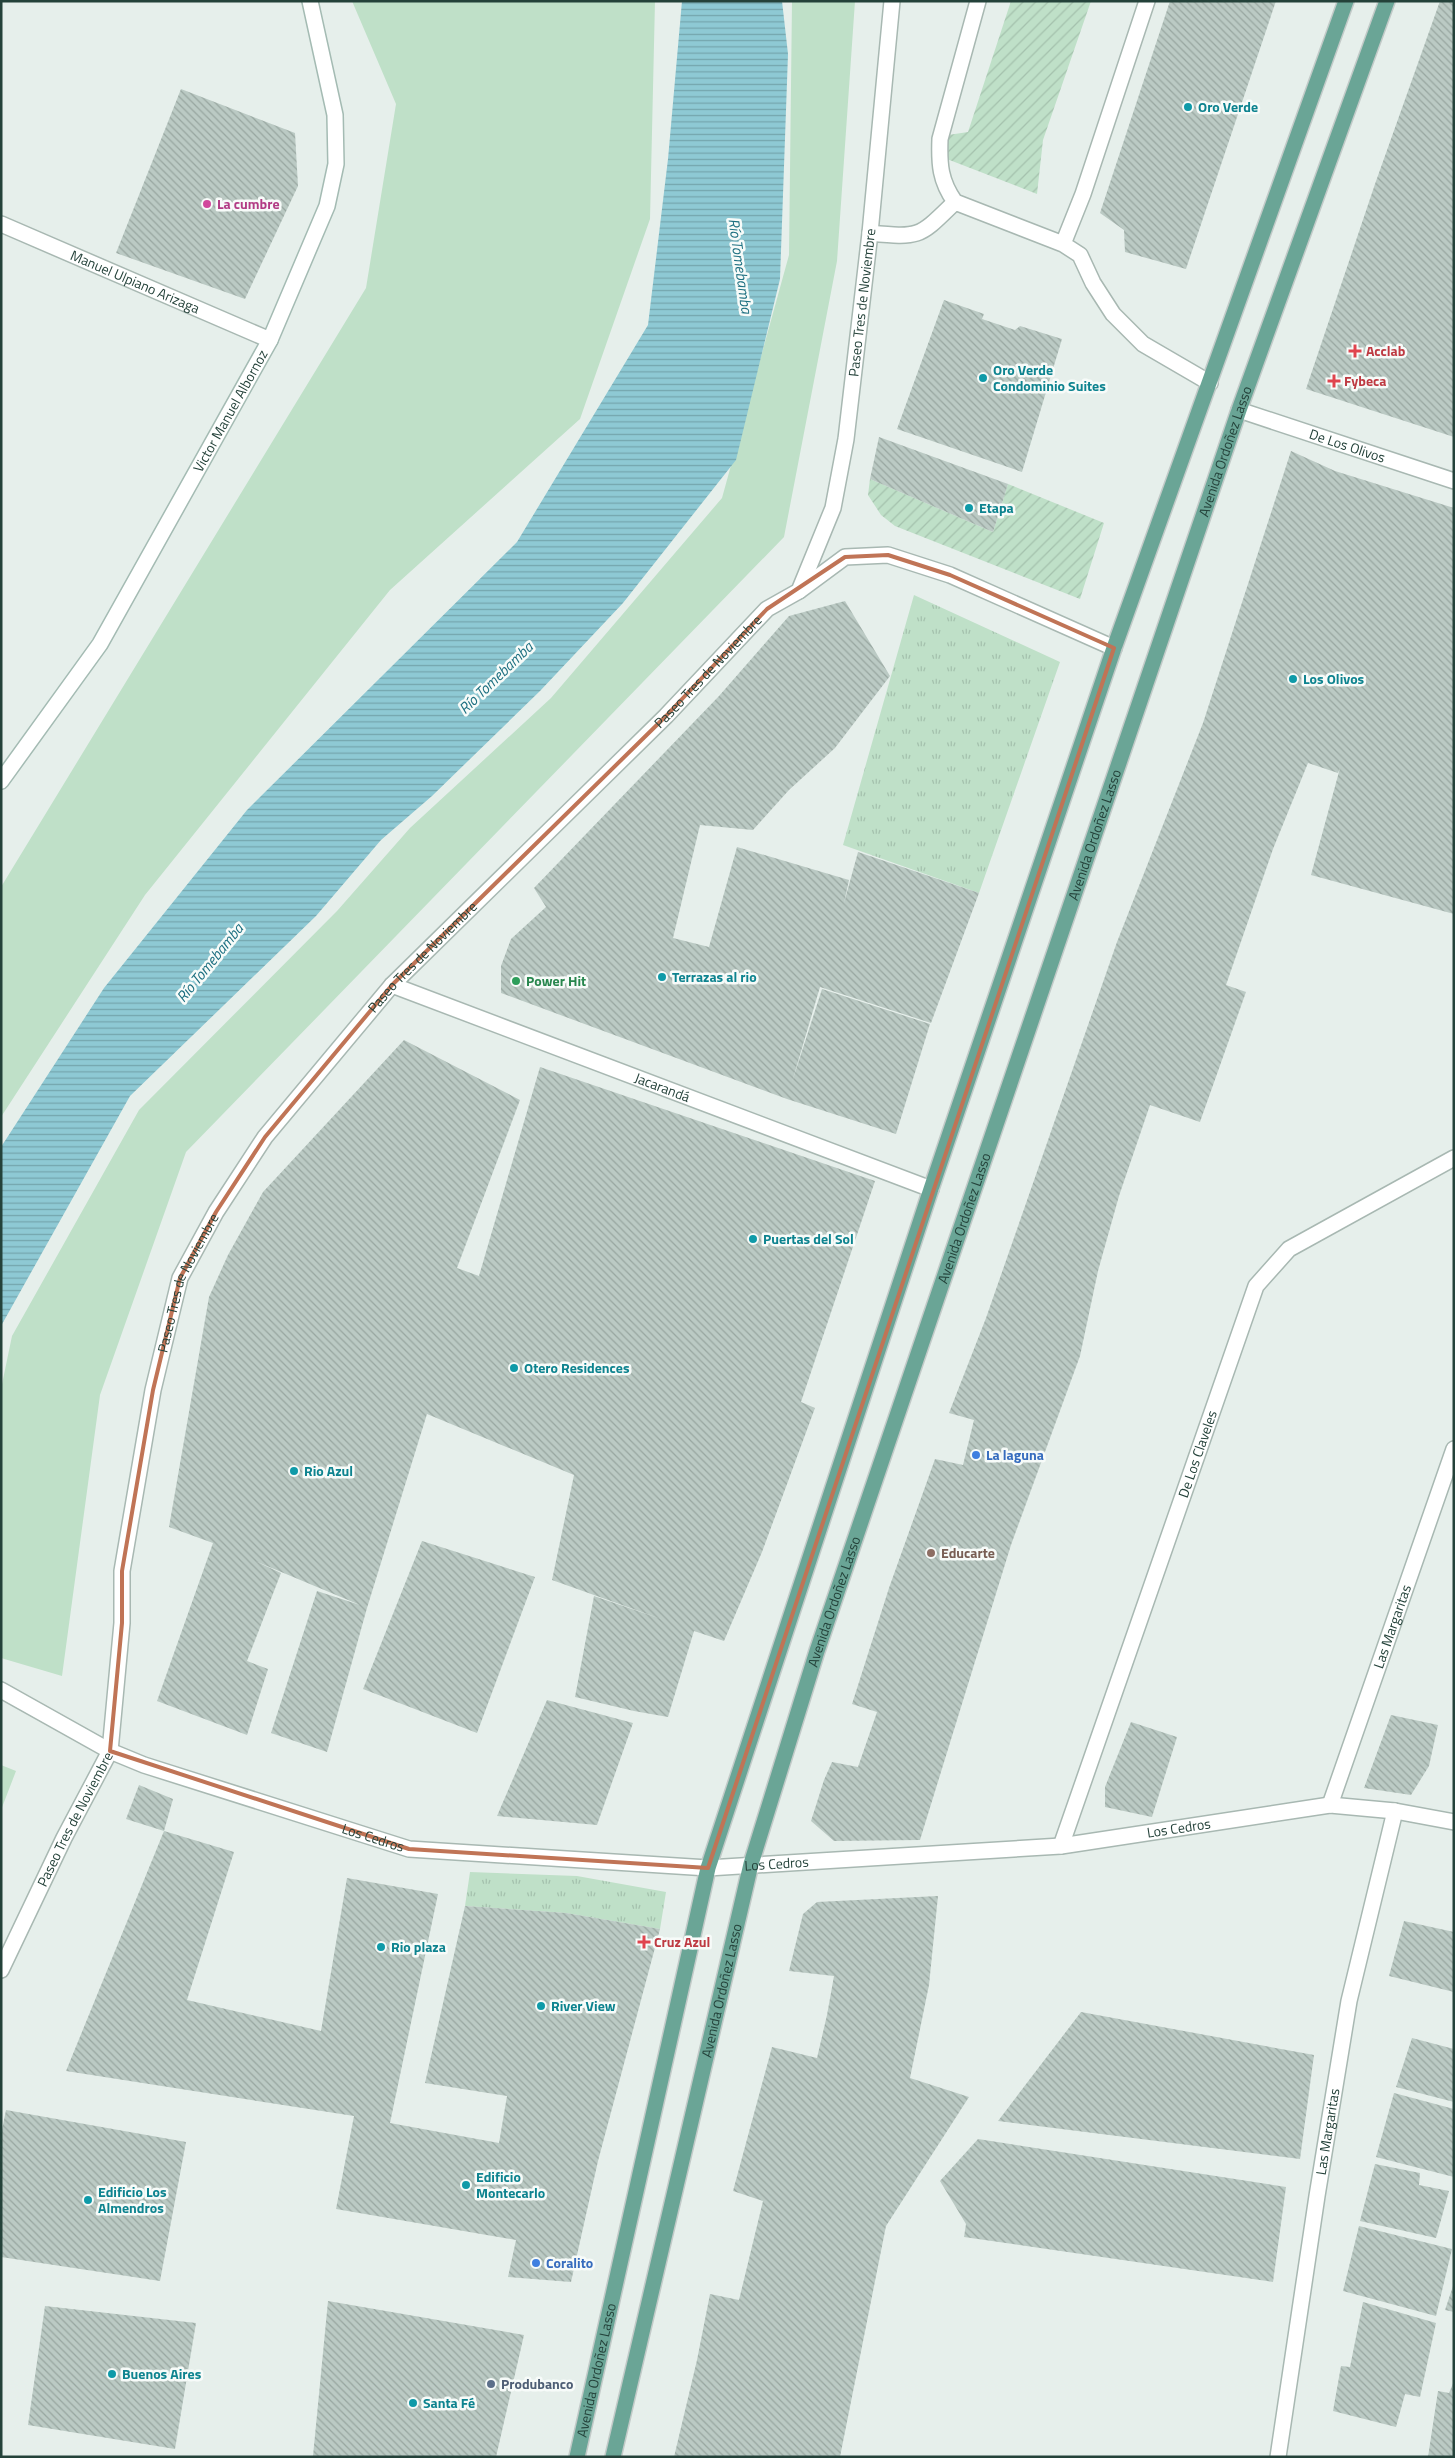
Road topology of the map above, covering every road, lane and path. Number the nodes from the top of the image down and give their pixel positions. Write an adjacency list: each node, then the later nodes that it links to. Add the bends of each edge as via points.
1 (310, 1): 11 (street, Victor Manuel Albornoz, via 335,115 336,164 327,206)
2 (892, 1): 9 (street, Paseo Tres de Noviembre)
3 (978, 1): 7 (street, via 940,139 945,187)
4 (1147, 1): 10 (street, via 1083,194)
5 (1346, 1): 12 (main road, Avenida Ordoñez Lasso)
6 (1387, 1): 13 (main road, Avenida Ordoñez Lasso)
7 (955, 202): 9 (street, via 927,230 908,237); 10 (street)
8 (1, 224): 11 (street, Manuel Ulpiano Arizaga)
9 (870, 233): 15 (street, Paseo Tres de Noviembre, via 846,439 833,508)
10 (1063, 244): 12 (street, via 1080,255 1113,314 1143,344)
11 (270, 340): 17 (street, Victor Manuel Albornoz, via 100,644)
12 (1210, 382): 16 (main road, Avenida Ordoñez Lasso)
13 (1239, 410): 14 (street, De Los Olivos); 28 (main road, Avenida Ordoñez Lasso, via 820,1641)
14 (1454, 482)
15 (799, 591): 16 (street, via 845,557 888,555 950,575); 18 (street, Paseo Tres de Noviembre, via 767,609 666,716)
16 (1114, 648): 20 (main road, Avenida Ordoñez Lasso)
17 (1, 781)
18 (392, 985): 20 (street, Jacarandá); 23 (street, Paseo Tres de Noviembre, via 265,1137 216,1212 180,1278 153,1390 122,1571 122,1623)
19 (1454, 1158): 27 (street, De Los Claveles, via 1289,1249 1256,1286)
20 (931, 1189): 29 (main road, Avenida Ordoñez Lasso)
21 (1454, 1449): 24 (street, Las Margaritas)
22 (1, 1690): 23 (street, Los Cedros)
23 (110, 1751): 29 (street, Los Cedros, via 409,1849); 30 (street, Paseo Tres de Noviembre)
24 (1330, 1804): 25 (street, Los Cedros); 27 (street, Los Cedros)
25 (1395, 1811): 26 (street, Los Cedros); 33 (street, Las Margaritas, via 1349,2001 1316,2196)
26 (1454, 1822)
27 (1061, 1846): 28 (street, Los Cedros)
28 (751, 1864): 29 (street, Los Cedros); 32 (main road, Avenida Ordoñez Lasso)
29 (708, 1868): 31 (main road, Avenida Ordoñez Lasso)
30 (1, 1970)
31 (577, 2457)
32 (613, 2457)
33 (1278, 2457)

